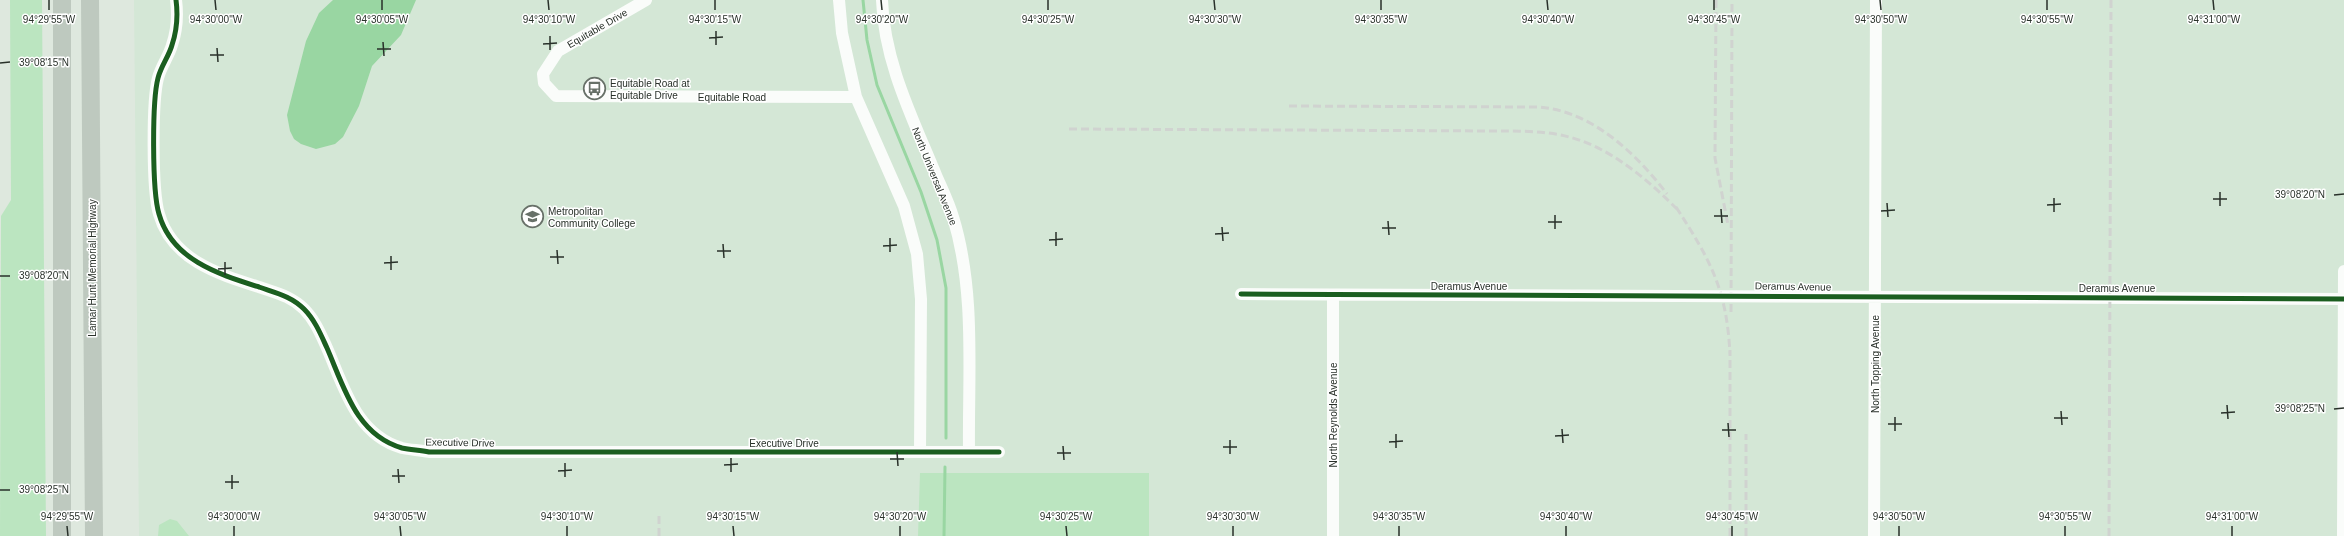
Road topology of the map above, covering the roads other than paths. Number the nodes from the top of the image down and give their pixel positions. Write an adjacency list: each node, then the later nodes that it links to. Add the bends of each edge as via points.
1 (62, 0): 18 (highway)
2 (90, 0): 19 (highway, Lamar Hunt Memorial Highway)
3 (176, 0): 15 (street, Executive Drive, via 178,14 172,46 161,67 155,94 156,197 165,230 186,255 204,267 283,294 306,310 319,329 355,413 376,435 402,448 429,452)
4 (646, 0): 8 (street, Equitable Drive, via 558,51)
5 (839, 0): 9 (street, via 842,32)
6 (882, 0): 16 (street, North Universal Avenue, via 892,64 953,216 962,255 968,309)
7 (1876, 0): 13 (street, North Topping Avenue)
8 (551, 60): 9 (street, Equitable Road, via 543,74 544,83 556,96)
9 (856, 97): 15 (street, via 904,206 917,254 921,299)
10 (2344, 271): 14 (street)
11 (1241, 294): 12 (street, Deramus Avenue)
12 (1333, 295): 13 (street, Deramus Avenue); 20 (street, North Reynolds Avenue)
13 (1875, 296): 14 (street, Deramus Avenue); 21 (street, North Topping Avenue)
14 (2344, 299): 22 (street)
15 (920, 452): 16 (street, Executive Drive)
16 (969, 452): 17 (street, Executive Drive)
17 (999, 452)
18 (62, 536)
19 (94, 536)
20 (1333, 536)
21 (1874, 536)
22 (2343, 536)

